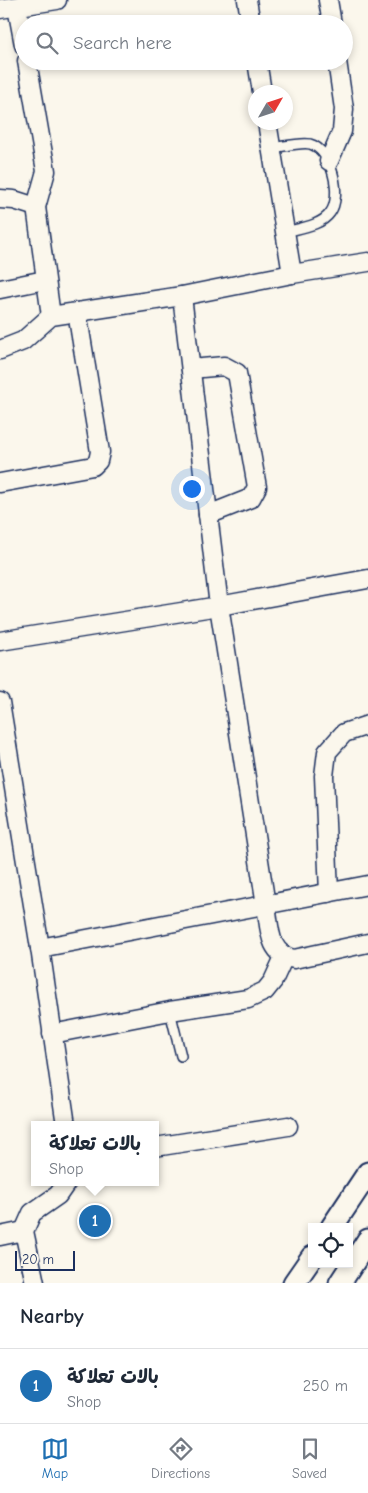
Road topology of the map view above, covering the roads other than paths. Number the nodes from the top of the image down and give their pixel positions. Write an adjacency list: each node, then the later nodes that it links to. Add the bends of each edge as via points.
1 (57, 0): 4 (street)
2 (248, 0): 5 (street)
3 (328, 0): 6 (street)
4 (18, 5)
5 (250, 15)
6 (330, 15)
7 (29, 70): 15 (street, via 46,171)
8 (258, 70): 10 (street)
9 (338, 70): 13 (street, via 344,109 342,131)
10 (261, 85)
11 (268, 130): 12 (street)
12 (271, 148): 13 (lane, via 309,144 321,150); 16 (street)
13 (329, 161): 16 (lane, via 336,192 330,214 320,222)
14 (0, 199): 15 (street)
15 (36, 207): 19 (street)
16 (285, 232): 18 (street)
17 (368, 262): 18 (street)
18 (292, 274): 21 (street)
19 (45, 280): 20 (street); 23 (street)
20 (0, 289)
21 (182, 296): 22 (street); 25 (street)
22 (77, 312): 23 (street); 26 (street, via 100,452 98,460 93,466)
23 (52, 316): 24 (street, via 23,341)
24 (0, 350)
25 (190, 369): 27 (street); 27 (street, via 224,366 237,373 257,486 251,498)
26 (0, 483)
27 (208, 515): 29 (street)
28 (368, 579): 29 (street)
29 (219, 606): 30 (street); 35 (street)
30 (0, 641)
31 (0, 702): 37 (street)
32 (368, 725): 34 (street, via 344,733 327,752 324,776)
33 (368, 885): 34 (street)
34 (329, 893): 35 (street)
35 (266, 906): 37 (street); 38 (street, via 274,947)
36 (368, 943): 38 (street, via 294,958)
37 (40, 948): 40 (street)
38 (284, 957): 39 (street, via 265,991 248,999)
39 (170, 1010): 40 (street); 41 (lane)
40 (52, 1034): 42 (street)
41 (181, 1056)
42 (65, 1121)
43 (288, 1126): 44 (street)
44 (159, 1146)
45 (368, 1173): 47 (street)
46 (64, 1186): 48 (street, via 58,1195 32,1213)
47 (335, 1223)
48 (24, 1231): 49 (street); 52 (street)
49 (0, 1236)
50 (366, 1248): 54 (street)
51 (308, 1263): 53 (street)
52 (35, 1283)
53 (294, 1283)
54 (340, 1283)

